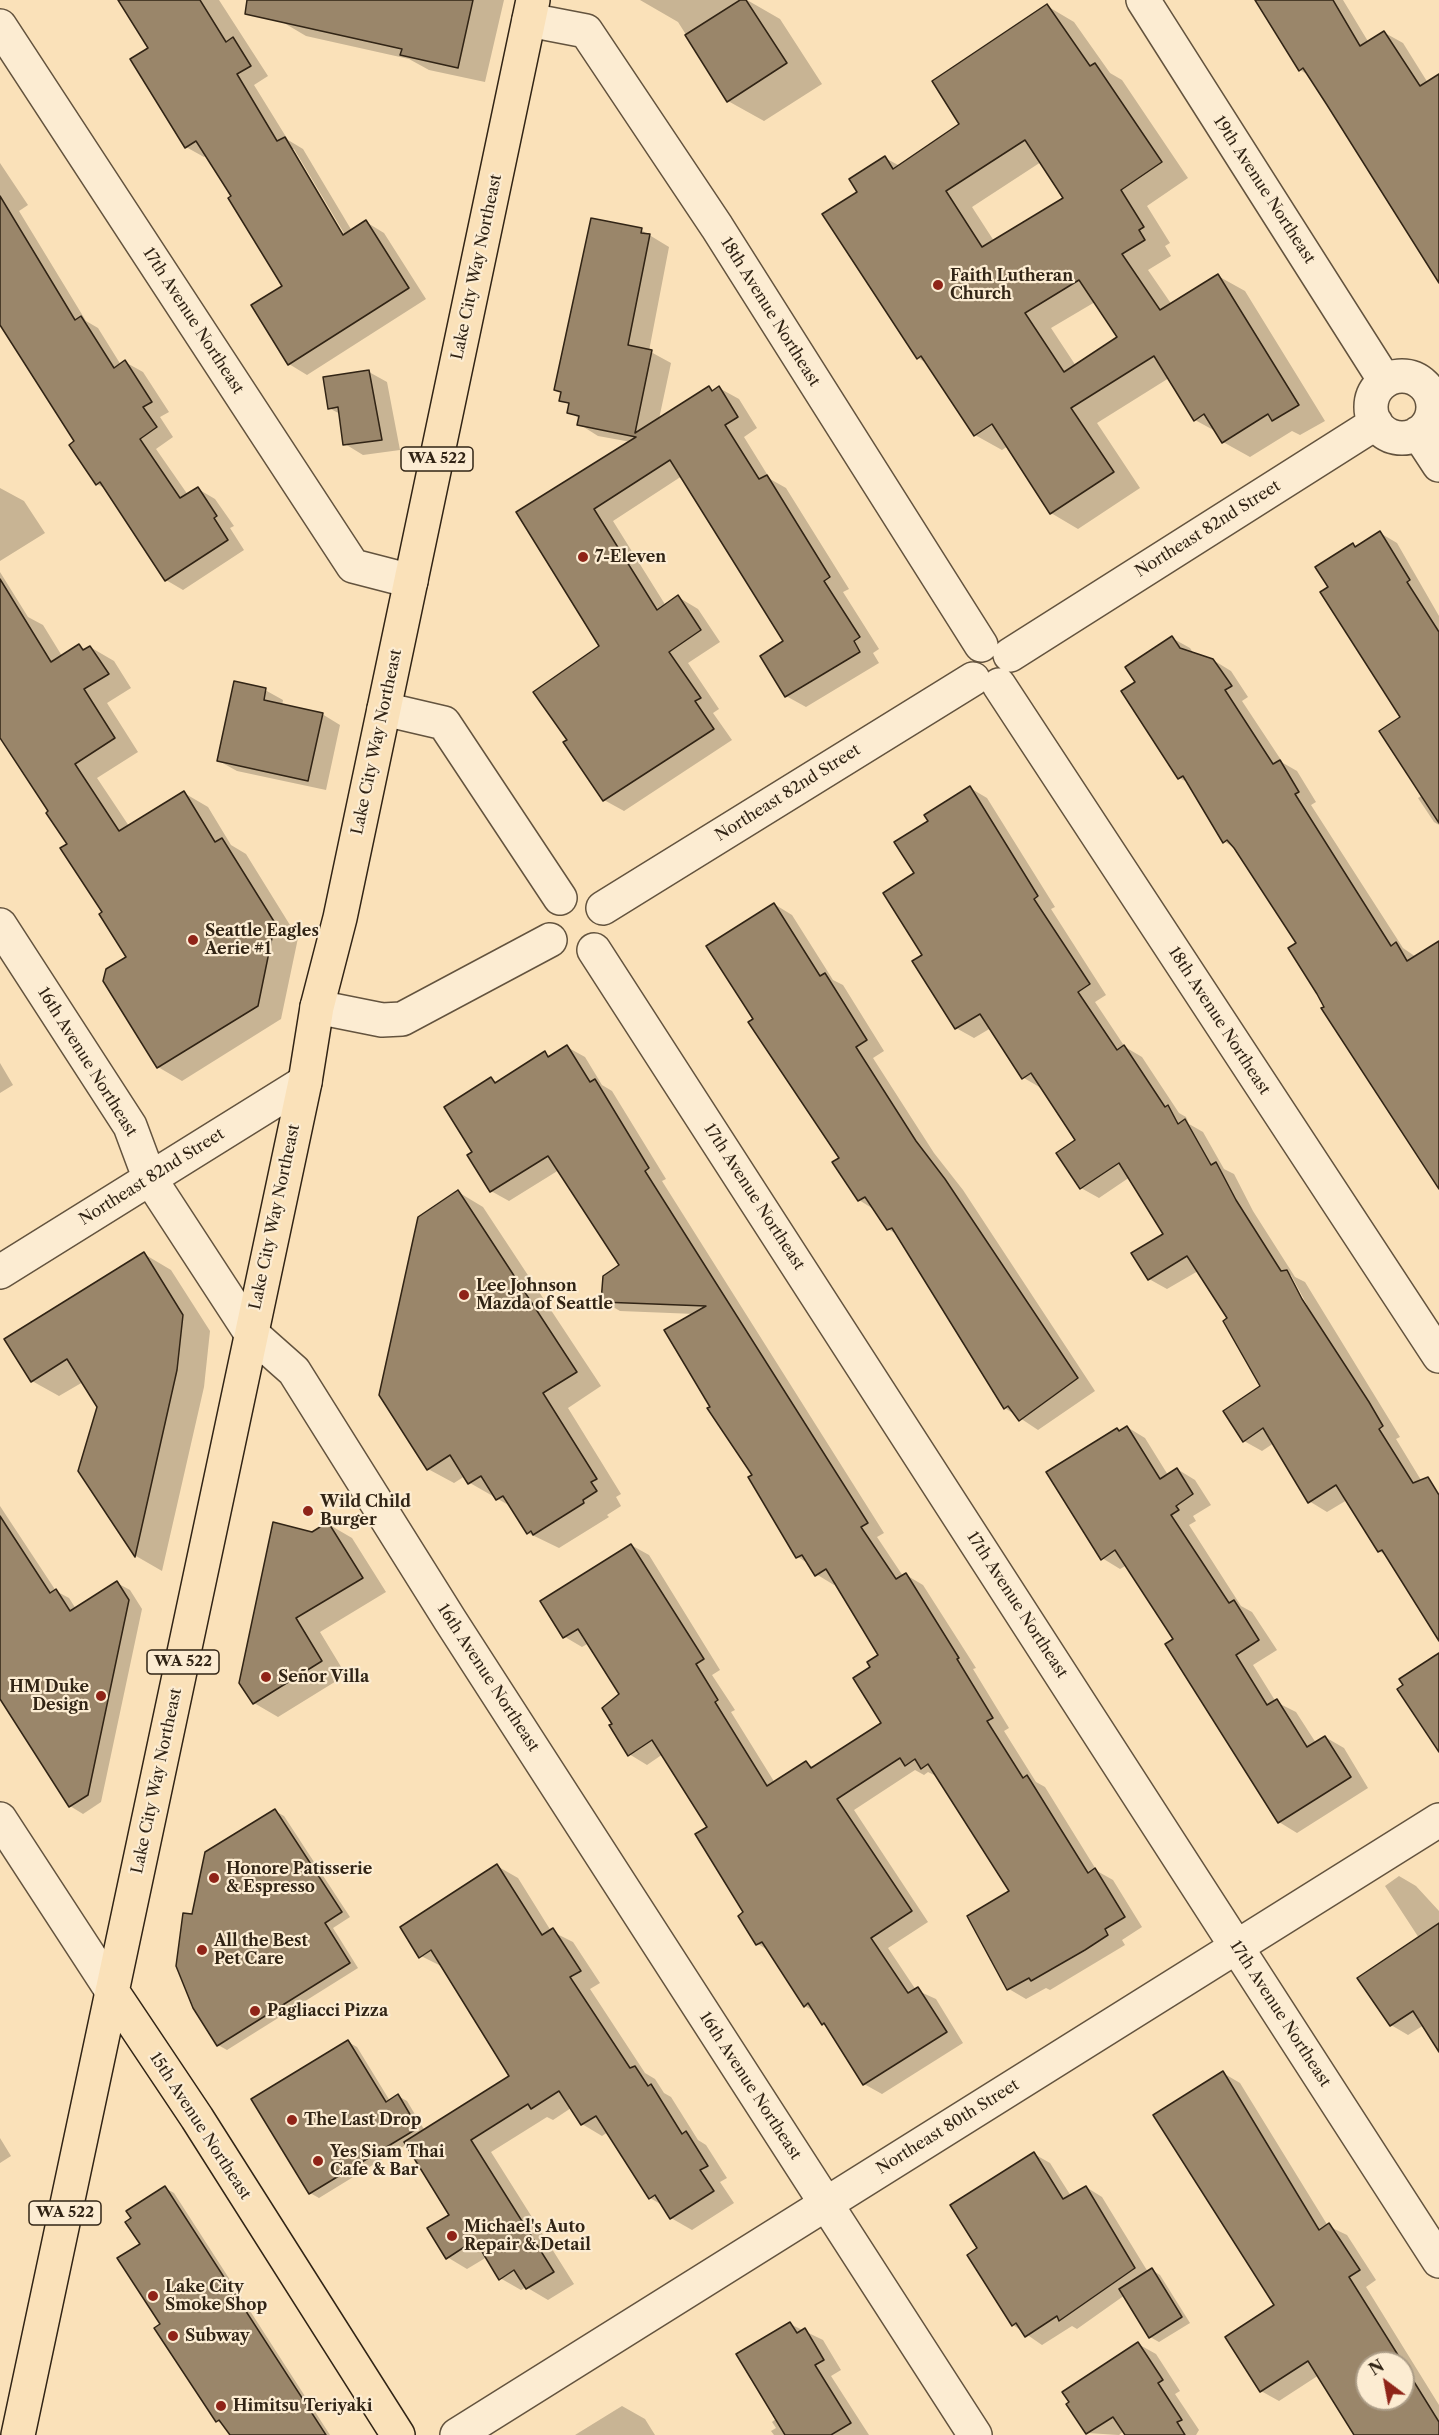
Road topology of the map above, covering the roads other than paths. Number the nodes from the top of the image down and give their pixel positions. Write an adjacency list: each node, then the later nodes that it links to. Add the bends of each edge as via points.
1 (1143, 0): 4 (street, 19th Avenue Northeast)
2 (531, 10): 9 (main road, Lake City Way Northeast / WA 522); 10 (street, 18th Avenue Northeast, via 586,31)
3 (0, 26): 9 (street, 17th Avenue Northeast, via 352,566)
4 (1385, 381): 5 (street, via 1405,376); 6 (street, via 1371,407)
5 (1433, 387): 7 (street, via 1432,415)
6 (1376, 423): 7 (street, via 1393,437); 10 (street, Northeast 82nd Street)
7 (1418, 433): 8 (street)
8 (1439, 465)
9 (411, 581): 12 (main road, Lake City Way Northeast / WA 522)
10 (996, 650): 11 (street, via 975,648 968,660 969,673)
11 (986, 682): 14 (street, Northeast 82nd Street); 23 (street, 18th Avenue Northeast)
12 (384, 709): 13 (street, via 444,723); 18 (main road, Lake City Way Northeast / WA 522)
13 (560, 898): 14 (street, via 569,893 590,895); 16 (street, via 547,914 545,924)
14 (603, 908): 17 (street, via 608,932)
15 (0, 925): 20 (street, 16th Avenue Northeast, via 130,1126)
16 (550, 939): 17 (street, via 568,955); 18 (street, via 402,1019 382,1020)
17 (594, 950): 26 (street, 17th Avenue Northeast)
18 (317, 1007): 19 (main road, Lake City Way Northeast / WA 522)
19 (305, 1082): 20 (street, Northeast 82nd Street); 22 (main road, Lake City Way Northeast / WA 522)
20 (149, 1177): 21 (street, Northeast 82nd Street); 22 (street, 16th Avenue Northeast)
21 (0, 1272)
22 (250, 1332): 27 (main road, Lake City Way Northeast / WA 522); 28 (street, 16th Avenue Northeast, via 294,1371)
23 (1439, 1356)
24 (0, 1819): 27 (street, 15th Avenue Northeast)
25 (1439, 1820): 26 (street, Northeast 80th Street)
26 (1236, 1947): 28 (street, Northeast 80th Street); 29 (street, 17th Avenue Northeast)
27 (112, 1991): 30 (main road, Lake City Way Northeast / WA 522); 31 (main road, 15th Avenue Northeast)
28 (826, 2203): 32 (street, Northeast 80th Street); 33 (street, 16th Avenue Northeast)
29 (1439, 2261)
30 (18, 2435)
31 (398, 2435)
32 (458, 2435)
33 (975, 2435)

